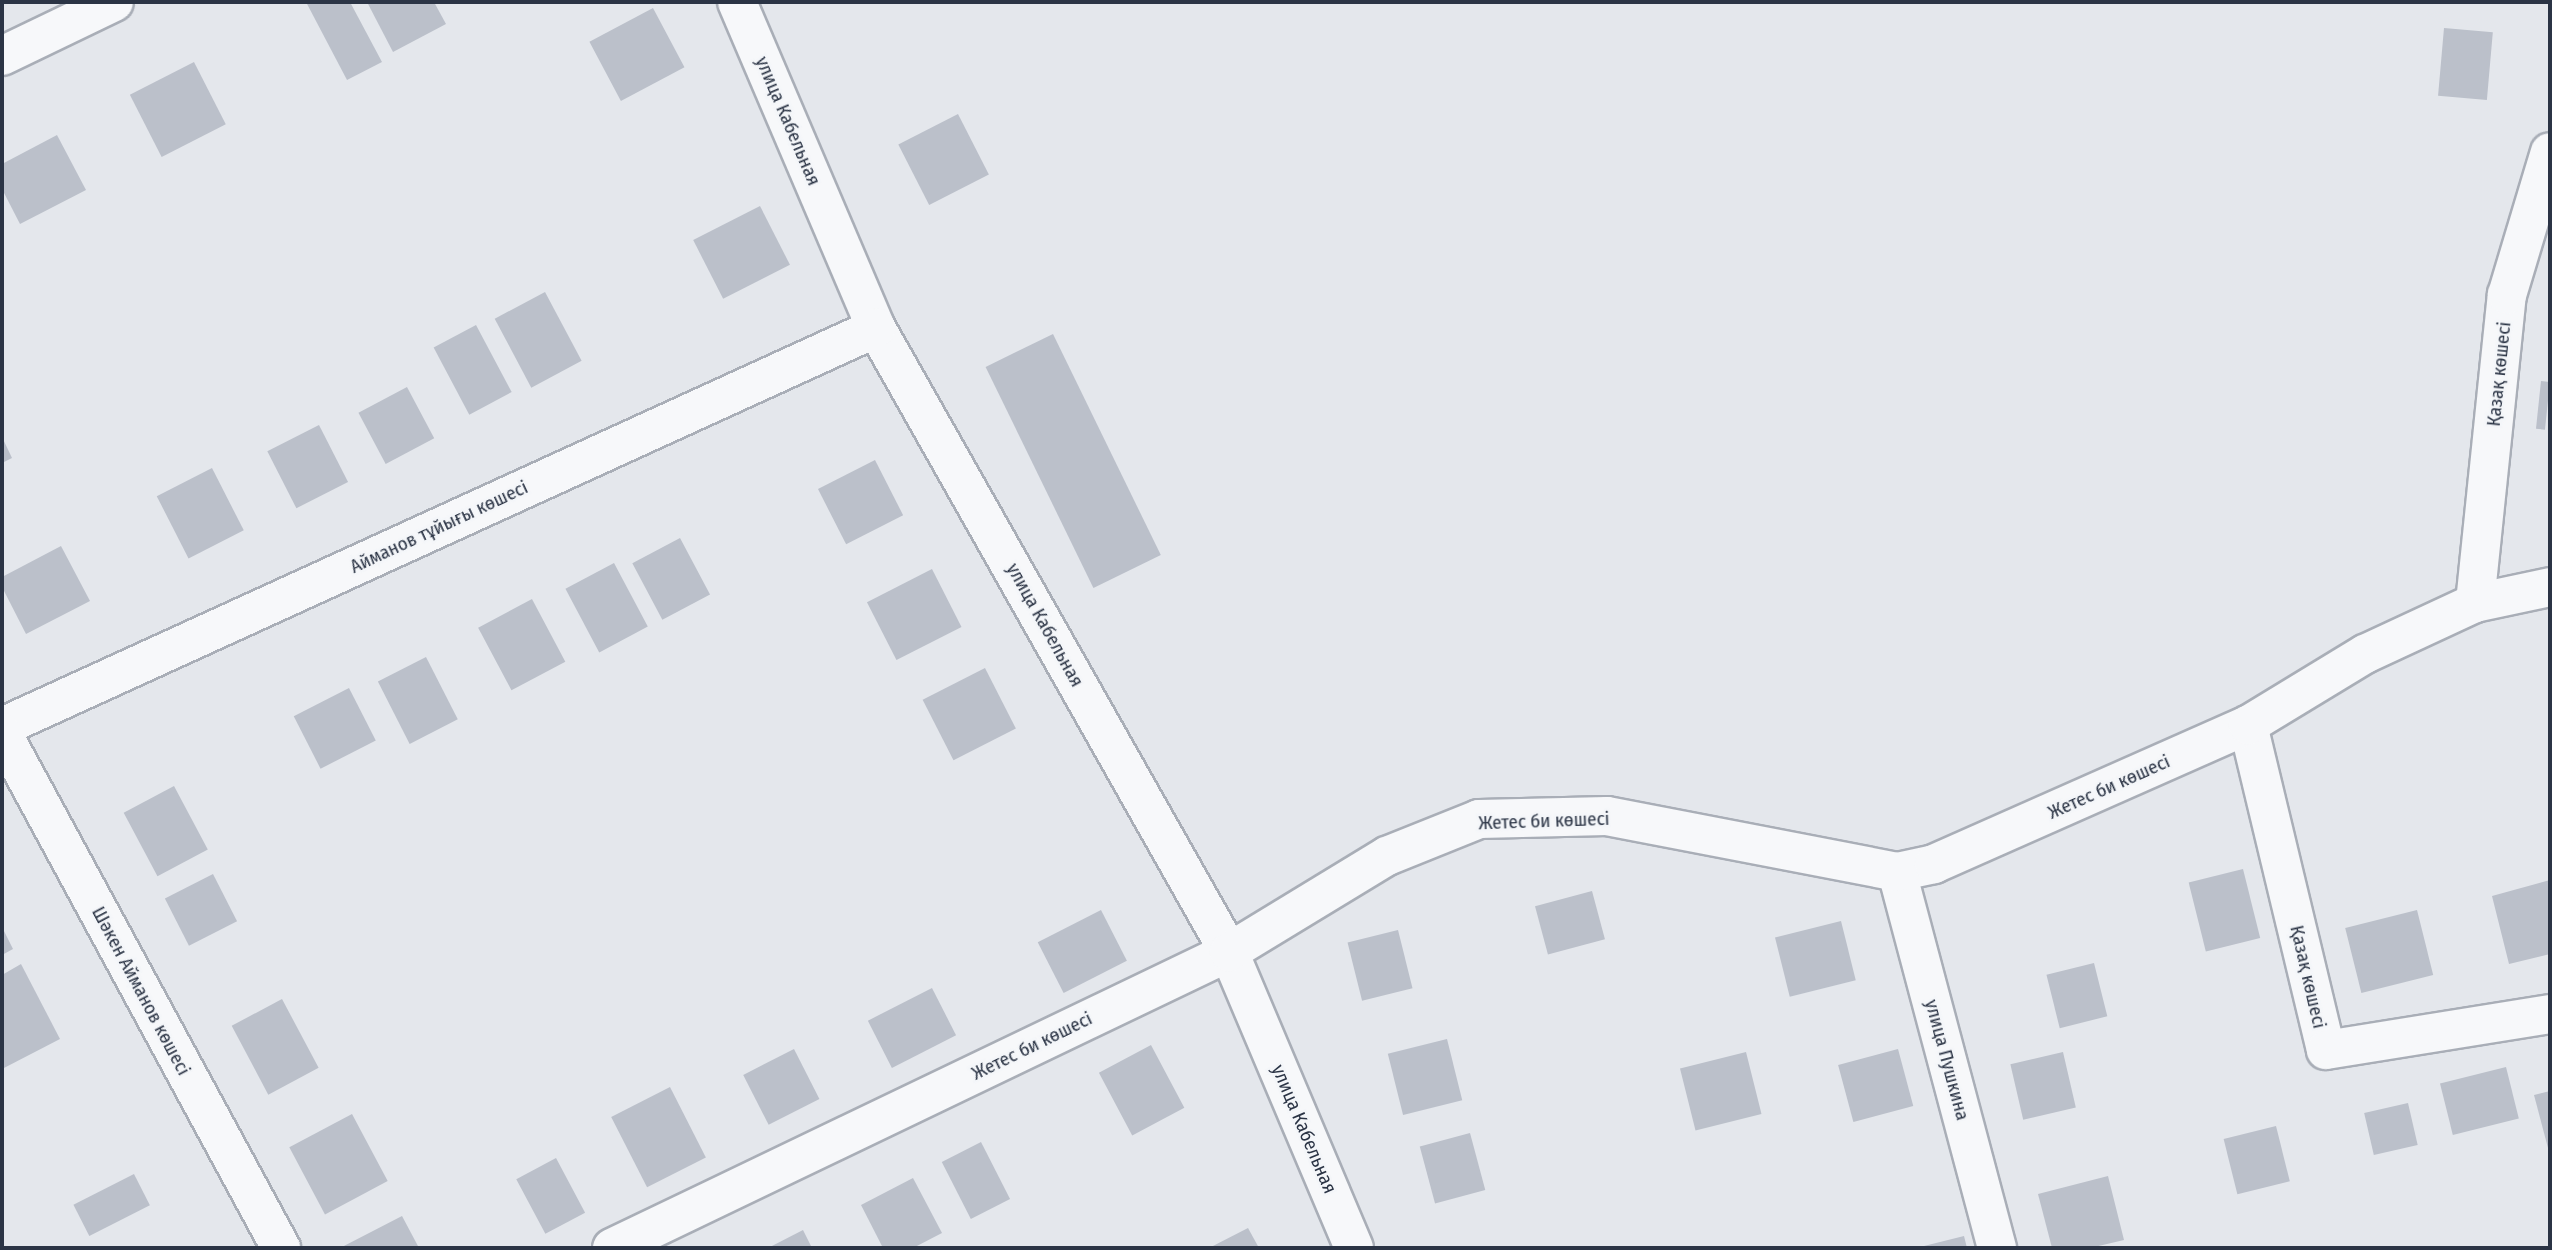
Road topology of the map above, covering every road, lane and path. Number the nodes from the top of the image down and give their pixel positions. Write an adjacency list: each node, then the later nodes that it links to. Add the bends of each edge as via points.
1 (114, 2): 3 (street)
2 (737, 2): 5 (street, улица Кабельная)
3 (2, 56)
4 (2550, 152): 7 (street, Қазақ көшесі, via 2507,295)
5 (876, 328): 9 (street, Айманов тұйығы көшесі); 12 (street, улица Кабельная)
6 (2550, 587): 7 (street, Жетес би көшесі)
7 (2475, 603): 8 (street, Жетес би көшесі, via 2365,654)
8 (2249, 724): 11 (street, Жетес би көшесі, via 1934,864); 13 (street, Қазақ көшесі, via 2326,1050)
9 (2, 727)
10 (2, 733): 14 (street, Шәкен Айманов көшесі)
11 (1897, 872): 12 (street, Жетес би көшесі, via 1607,816 1479,819 1387,856); 17 (street, улица Пушкина)
12 (1229, 952): 15 (street, Жетес би көшесі); 16 (street, улица Кабельная)
13 (2550, 1014)
14 (281, 1248)
15 (612, 1248)
16 (1354, 1248)
17 (1997, 1248)

